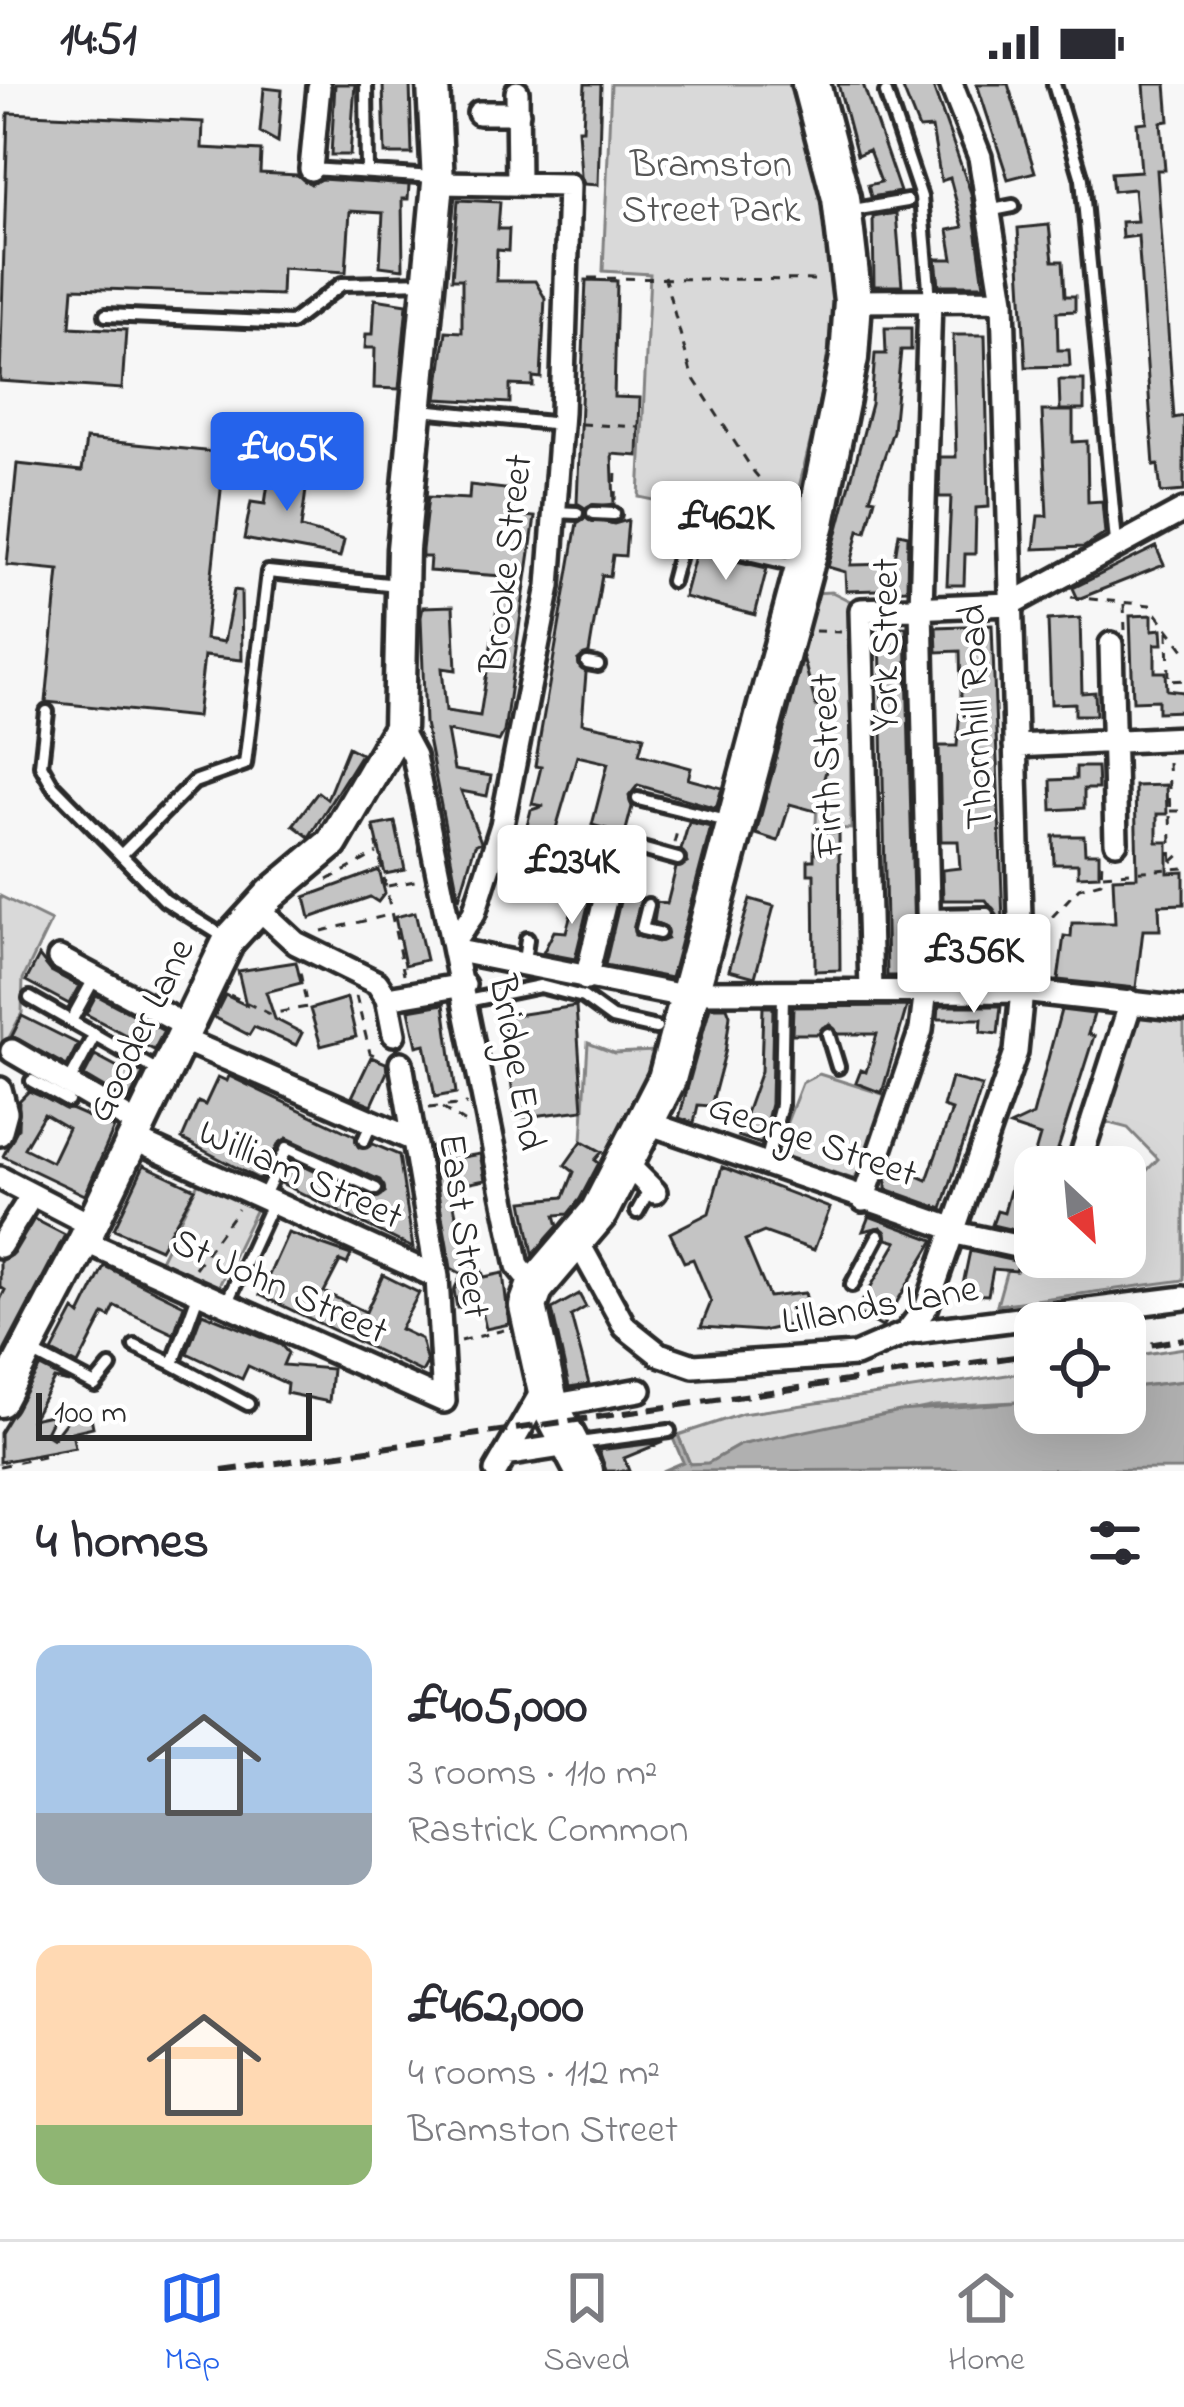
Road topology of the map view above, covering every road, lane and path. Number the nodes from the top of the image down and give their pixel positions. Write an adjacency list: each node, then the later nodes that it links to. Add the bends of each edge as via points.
1 (366, 84): 10 (lane)
2 (433, 84): 11 (street)
3 (811, 84): 14 (main road)
4 (951, 84): 20 (street, Thornhill Road, via 1003,208)
5 (1054, 84): 30 (lane, via 1082,179)
6 (319, 87): 9 (street)
7 (886, 93): 19 (lane, via 921,197)
8 (478, 113): 12 (street, via 518,103)
9 (311, 169): 10 (lane)
10 (367, 172): 11 (lane)
11 (438, 180): 12 (street); 17 (street)
12 (518, 184): 16 (street, Brooke Street, via 568,185)
13 (907, 201): 14 (lane)
14 (844, 211): 18 (main road)
15 (664, 276): 16 (path); 18 (path); 29 (path, via 692,376 784,515)
16 (564, 278): 23 (street, Brooke Street)
17 (430, 282): 21 (lane, via 343,284 291,323); 22 (street)
18 (852, 291): 19 (street); 29 (main road, via 849,358)
19 (930, 299): 20 (street); 36 (street, York Street)
20 (1003, 300): 35 (street, Thornhill Road)
21 (106, 315)
22 (416, 410): 23 (lane); 33 (street)
23 (561, 424): 24 (path); 76 (street, Brooke Street, via 566,512 549,586 546,657 502,825)
24 (639, 427)
25 (616, 468): 28 (path)
26 (1184, 510): 30 (street)
27 (593, 513): 28 (lane)
28 (614, 514)
29 (816, 523): 31 (main road)
30 (1117, 542): 35 (street)
31 (803, 567): 32 (lane, via 683,539); 52 (main road)
32 (672, 581)
33 (401, 586): 44 (street); 56 (lane, via 268,572 245,764 194,782)
34 (1090, 599): 38 (path, via 1150,604)
35 (1011, 604): 36 (street); 47 (street, Thornhill Road)
36 (921, 608): 37 (street); 70 (street, York Street)
37 (861, 621): 39 (path); 84 (street, Firth Street)
38 (1168, 628): 41 (path); 42 (path, via 1169,681)
39 (800, 631)
40 (1111, 644): 46 (street)
41 (1184, 650)
42 (1184, 680)
43 (46, 712): 56 (lane, via 47,777)
44 (399, 728): 67 (street, Gooder Lane, via 332,843); 76 (street, Bridge End, via 411,745)
45 (1176, 738): 46 (street); 50 (path)
46 (1115, 740): 47 (street); 53 (street)
47 (1015, 746): 85 (street, Thornhill Road)
48 (638, 799): 52 (lane)
49 (1184, 811): 50 (path)
50 (1170, 812): 59 (path)
51 (372, 824): 57 (path)
52 (736, 824): 88 (main road, via 715,868)
53 (1116, 842): 61 (path, via 1101,842)
54 (638, 848): 58 (lane)
55 (1184, 851): 59 (path)
56 (124, 852): 74 (lane, via 165,900)
57 (379, 852): 63 (path); 64 (path)
58 (679, 859)
59 (1172, 865): 60 (path); 61 (path)
60 (1184, 868)
61 (1102, 874): 75 (path, via 1097,886 1079,888)
62 (415, 880): 64 (path)
63 (325, 882)
64 (386, 887): 69 (path)
65 (608, 888): 81 (street)
66 (648, 905): 71 (lane, via 642,928)
67 (257, 907): 72 (street); 74 (street, Gooder Lane)
68 (987, 914): 70 (lane)
69 (392, 915): 72 (path); 89 (path)
70 (928, 915): 83 (street, York Street)
71 (659, 933)
72 (292, 939): 79 (street); 82 (path, via 307,1006 270,1014)
73 (527, 939): 78 (lane)
74 (229, 940): 82 (street, Gooder Lane)
75 (1035, 944)
76 (457, 946): 78 (street); 86 (street, Bridge End)
77 (59, 958): 80 (street)
78 (524, 966): 81 (street)
79 (356, 967): 89 (street); 100 (path, via 370,1053)
80 (95, 977): 93 (lane); 95 (street)
81 (586, 979): 88 (street)
82 (206, 984): 95 (street, Gooder Lane)
83 (928, 990): 84 (street); 85 (street); 121 (street, York Street)
84 (872, 991): 87 (street, via 828,998)
85 (1022, 991): 91 (street); 123 (street, Thornhill Road, via 1016,1052)
86 (466, 993): 89 (street); 94 (lane, via 540,986); 131 (street, Bridge End, via 518,1266)
87 (783, 993): 88 (street); 115 (lane, via 781,1106)
88 (690, 994): 109 (main road)
89 (397, 996): 97 (street)
90 (30, 998): 93 (lane)
91 (1131, 1003): 92 (street); 114 (street)
92 (1184, 1009)
93 (71, 1021): 96 (lane)
94 (656, 1028)
95 (182, 1032): 102 (street, Gooder Lane); 113 (street, via 302,1083 368,1131)
96 (95, 1034): 102 (lane); 105 (lane)
97 (394, 1034)
98 (828, 1034): 101 (lane)
99 (12, 1051): 105 (street, William Street)
100 (402, 1065): 108 (street, East Street)
101 (838, 1067)
102 (163, 1074): 112 (street, Gooder Lane)
103 (32, 1081): 105 (lane)
104 (0, 1089): 111 (street)
105 (68, 1092): 112 (street, William Street)
106 (461, 1105): 107 (path)
107 (440, 1107): 108 (path); 110 (path)
108 (409, 1110): 113 (street, East Street)
109 (648, 1123): 115 (street, George Street); 117 (main road)
110 (481, 1133)
111 (0, 1134)
112 (136, 1134): 120 (street, William Street); 124 (street, Gooder Lane)
113 (414, 1140): 129 (street, East Street)
114 (1085, 1146)
115 (765, 1166): 121 (street, George Street)
116 (0, 1178): 119 (street, St John Street)
117 (644, 1181): 122 (lane); 126 (main road)
118 (376, 1189): 120 (lane, via 287,1148)
119 (32, 1195): 124 (street, St John Street); 128 (street)
120 (260, 1198): 129 (street, William Street); 132 (path); 134 (lane)
121 (863, 1199): 123 (street, George Street, via 887,1215)
122 (637, 1212)
123 (952, 1230): 127 (street, George Street); 136 (street, Thornhill Road, via 927,1306)
124 (88, 1233): 132 (street, St John Street); 139 (street, Gooder Lane)
125 (878, 1236): 130 (lane)
126 (578, 1242): 131 (main road); 136 (street, Lillands Lane, via 625,1328 680,1362 855,1355)
127 (1014, 1245)
128 (0, 1246)
129 (437, 1277): 137 (street, East Street)
130 (852, 1285)
131 (535, 1287): 135 (main road)
132 (192, 1289): 134 (street, St John Street); 140 (lane)
133 (1184, 1298): 136 (street, Lillands Lane)
134 (226, 1304): 145 (street, St John Street)
135 (529, 1324): 137 (path); 143 (main road)
136 (906, 1333)
137 (442, 1345): 145 (street, East Street)
138 (134, 1346): 140 (lane)
139 (29, 1350): 141 (lane, via 95,1385); 144 (street, Gooder Lane)
140 (173, 1364): 146 (lane)
141 (110, 1367)
142 (640, 1390): 143 (street)
143 (547, 1397): 149 (street); 150 (main road)
144 (0, 1401)
145 (444, 1401)
146 (248, 1404)
147 (669, 1431): 150 (lane)
148 (53, 1455): 151 (path)
149 (501, 1463): 150 (street)
150 (577, 1464)
151 (0, 1466)

